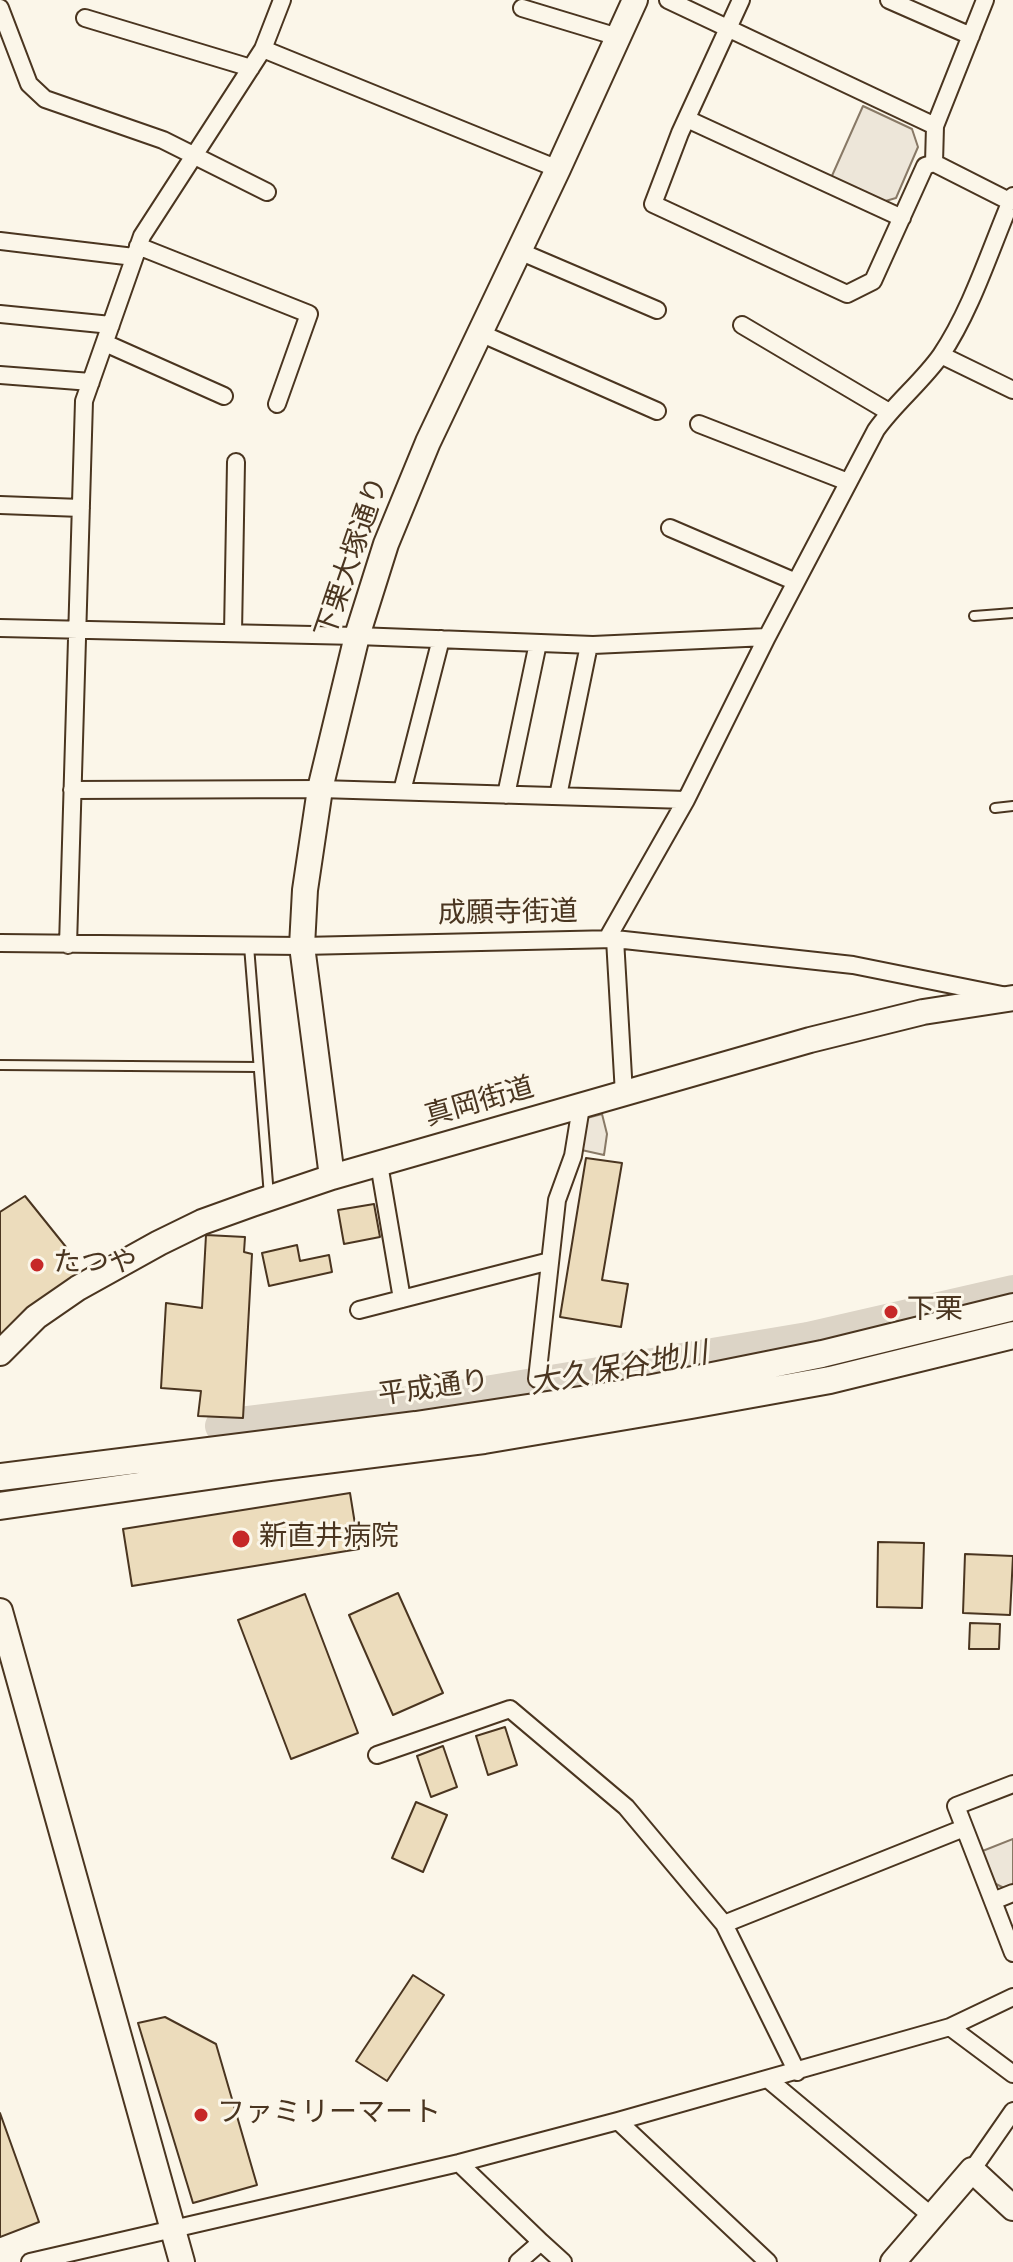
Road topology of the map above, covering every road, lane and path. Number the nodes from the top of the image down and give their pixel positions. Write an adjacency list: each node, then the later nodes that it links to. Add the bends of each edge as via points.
1 (282, 0): 13 (street)
2 (635, 0): 12 (street, 下栗大塚通り)
3 (668, 0): 10 (street)
4 (741, 0): 10 (street)
5 (889, 0): 11 (street)
6 (985, 0): 11 (street)
7 (0, 8): 17 (street, via 29,84 45,99 163,140)
8 (522, 8): 12 (street)
9 (85, 18): 14 (street)
10 (728, 28): 15 (street); 16 (street)
11 (971, 36): 16 (street)
12 (618, 37): 19 (street, 下栗大塚通り)
13 (263, 49): 14 (street); 19 (street)
14 (251, 68): 17 (street)
15 (687, 119): 22 (street); 22 (street, via 653,204 847,294 873,281)
16 (935, 126): 18 (street)
17 (193, 156): 20 (street); 24 (street)
18 (934, 163): 21 (street); 22 (street, via 925,166)
19 (558, 169): 25 (street, 下栗大塚通り)
20 (267, 192)
21 (1012, 199): 32 (street, via 977,286)
22 (902, 218)
23 (0, 241): 24 (street)
24 (136, 251): 28 (street); 37 (street, via 309,314)
25 (519, 251): 26 (street); 30 (street, 下栗大塚通り)
26 (657, 310)
27 (0, 314): 28 (street)
28 (111, 325): 31 (street)
29 (742, 325): 39 (street)
30 (480, 333): 38 (street); 52 (street, 下栗大塚通り, via 386,544)
31 (105, 343): 34 (street); 36 (street)
32 (941, 355): 35 (street); 39 (street)
33 (0, 375): 34 (street)
34 (91, 382): 44 (street, via 84,401)
35 (1013, 390)
36 (224, 396)
37 (277, 404)
38 (657, 411)
39 (889, 412): 42 (street)
40 (699, 424): 42 (street)
41 (236, 462): 51 (street)
42 (848, 482): 46 (street)
43 (0, 505): 44 (street)
44 (81, 508): 50 (street)
45 (670, 528): 46 (street)
46 (796, 582): 53 (street)
47 (1013, 613): 48 (lane)
48 (974, 616)
49 (0, 628): 50 (street)
50 (76, 630): 51 (street); 58 (street)
51 (233, 633): 52 (street)
52 (357, 636): 54 (street); 57 (street, 下栗大塚通り)
53 (767, 637): 56 (street); 62 (street)
54 (441, 639): 55 (street); 59 (street)
55 (538, 643): 56 (street); 60 (street)
56 (589, 645): 61 (street)
57 (320, 789): 58 (street); 59 (street); 69 (street, 下栗大塚通り)
58 (72, 790): 67 (street)
59 (402, 791): 60 (street)
60 (506, 795): 61 (street)
61 (558, 796): 62 (street)
62 (686, 800): 65 (street)
63 (1013, 806): 64 (lane)
64 (995, 808)
65 (611, 939): 69 (street, 成願寺街道); 70 (street, 成願寺街道, via 853,965); 73 (street)
66 (0, 943): 67 (street, 成願寺街道)
67 (68, 945): 68 (street, 成願寺街道)
68 (249, 946): 69 (street, 成願寺街道); 72 (lane)
69 (302, 946): 76 (street, 下栗大塚通り)
70 (1013, 997): 73 (street, 真岡街道, via 810,1040)
71 (0, 1065): 72 (lane)
72 (258, 1067): 77 (lane)
73 (624, 1094): 74 (street, 真岡街道)
74 (581, 1107): 75 (street, 真岡街道); 78 (street, via 573,1156 557,1200)
75 (379, 1164): 76 (street, 真岡街道); 79 (street)
76 (332, 1177): 77 (street, 真岡街道)
77 (269, 1198): 83 (street, 真岡街道, via 202,1222 119,1265 36,1317)
78 (550, 1261): 79 (street); 84 (street)
79 (402, 1299): 81 (street)
80 (1013, 1307): 85 (main road, 平成通り, via 822,1354 633,1392)
81 (359, 1310)
82 (1013, 1335): 86 (main road, 平成通り, via 830,1380 484,1440)
83 (0, 1353)
84 (537, 1379)
85 (0, 1477)
86 (0, 1506)
87 (0, 1611): 106 (street)
88 (377, 1755): 93 (street, via 510,1709 626,1807)
89 (1013, 1784): 90 (street, via 956,1806)
90 (964, 1828): 92 (street); 93 (street)
91 (1013, 1893): 92 (street)
92 (993, 1901): 94 (street)
93 (724, 1924): 97 (street)
94 (1013, 1953)
95 (1013, 1997): 96 (street)
96 (950, 2027): 97 (street); 98 (street)
97 (797, 2072): 99 (street)
98 (1013, 2074)
99 (769, 2080): 101 (street); 105 (street)
100 (1013, 2111): 103 (street)
101 (618, 2121): 102 (street); 113 (street)
102 (459, 2163): 106 (street); 107 (street)
103 (972, 2170): 104 (street); 105 (street)
104 (1013, 2208)
105 (934, 2218): 108 (street)
106 (175, 2230): 109 (street); 110 (street)
107 (541, 2242): 111 (street); 112 (street)
108 (900, 2260)
109 (30, 2262)
110 (182, 2262)
111 (518, 2262)
112 (563, 2262)
113 (768, 2262)

